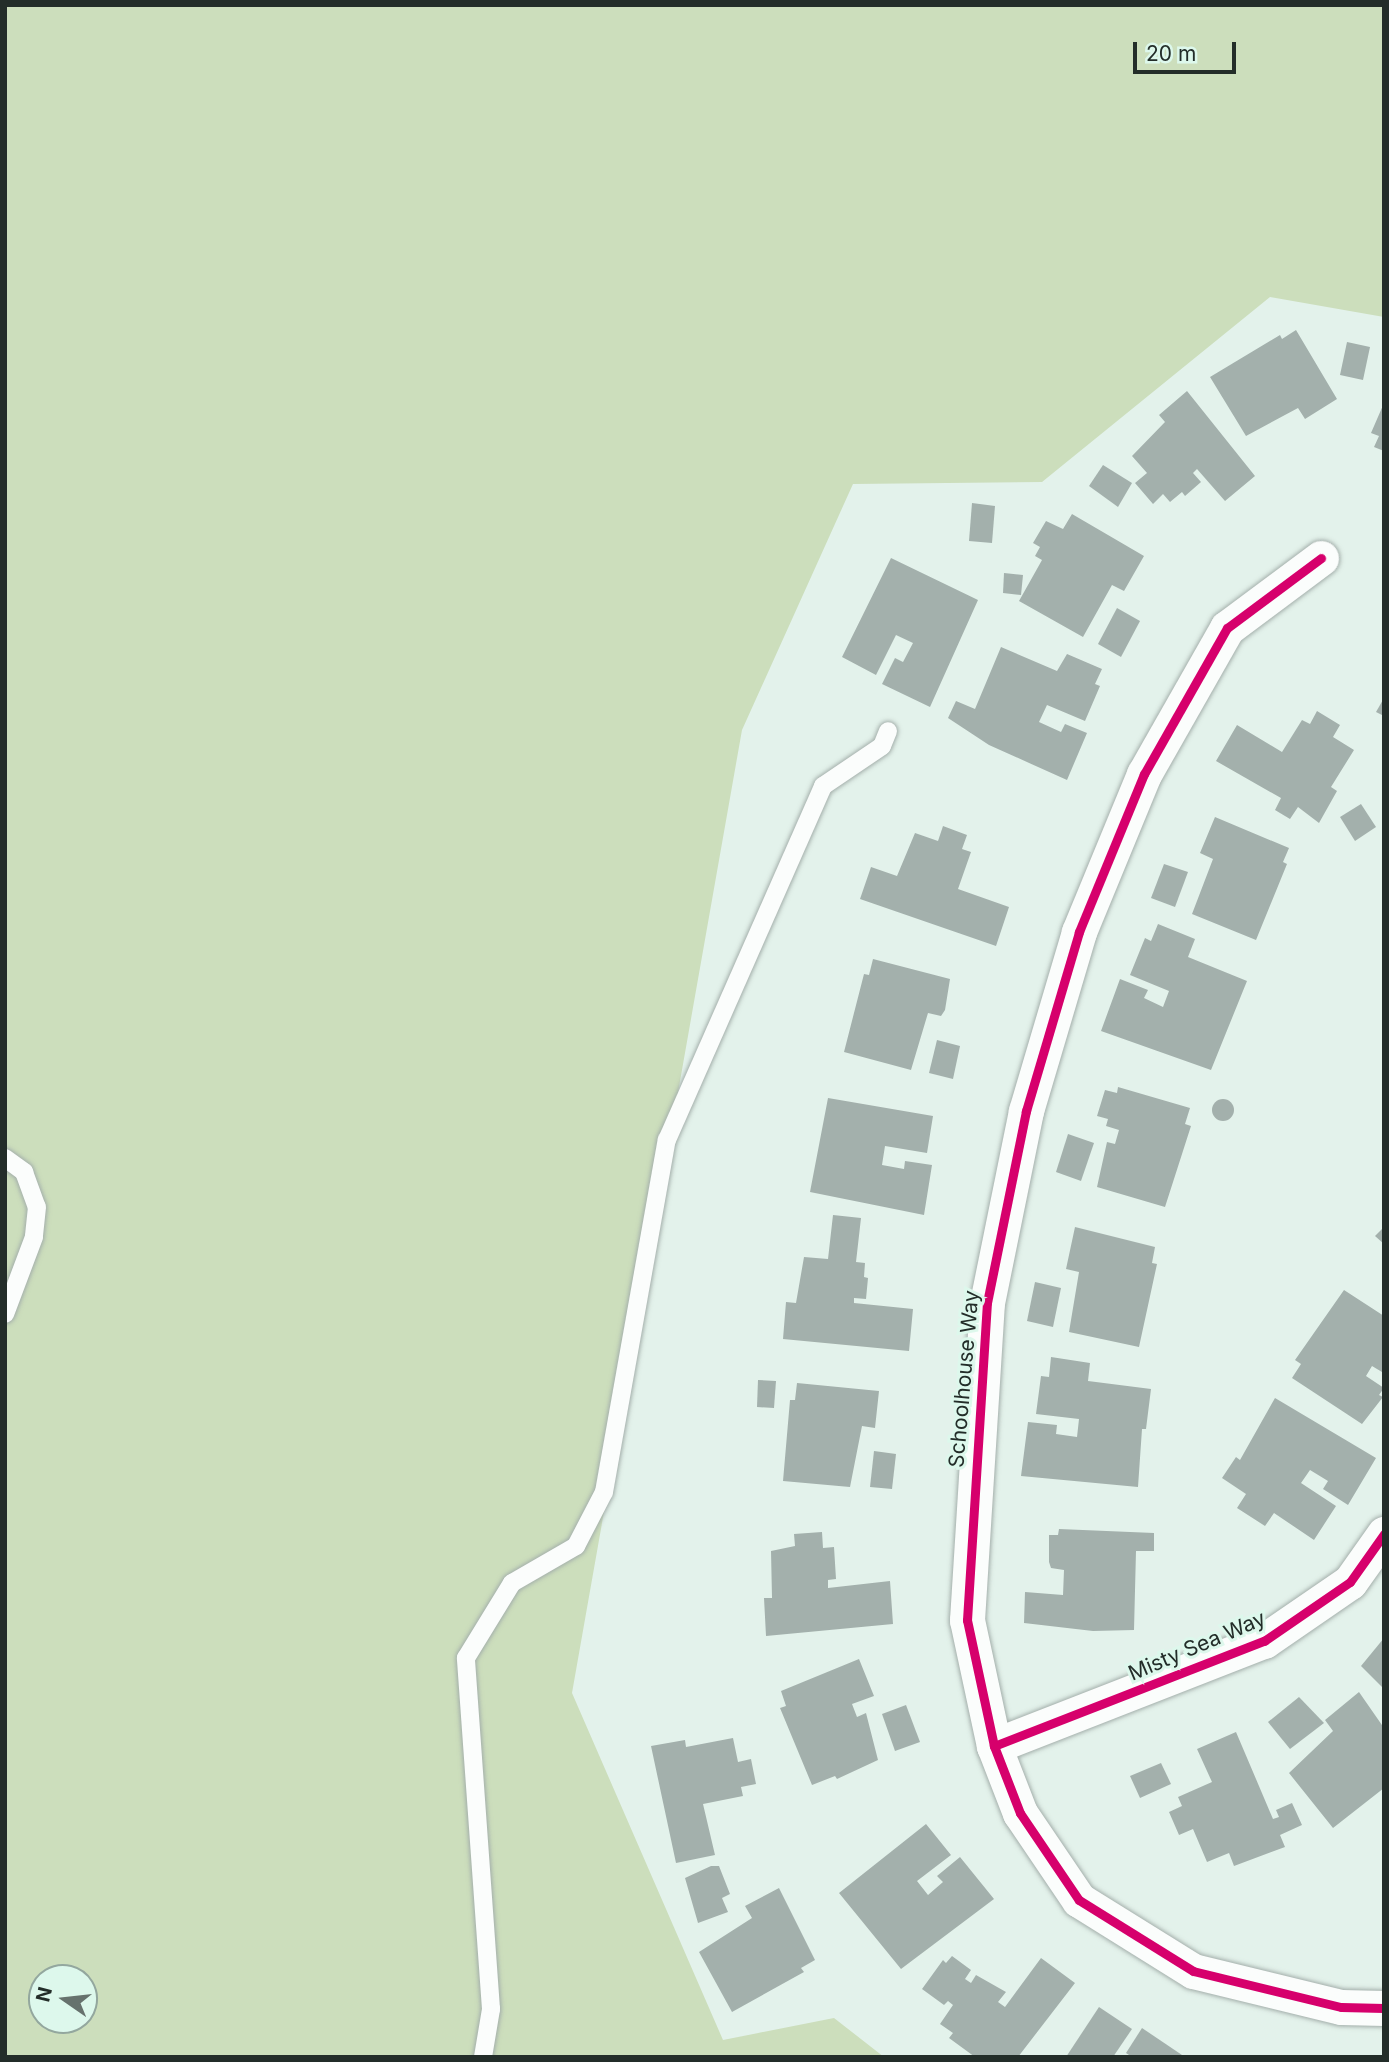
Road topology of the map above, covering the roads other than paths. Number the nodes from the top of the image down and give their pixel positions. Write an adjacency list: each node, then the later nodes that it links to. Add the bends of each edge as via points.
1 (1321, 558): 6 (street, Schoolhouse Way, via 1227,628 1144,774 1079,932 1026,1111 987,1302 971,1502 967,1620)
2 (888, 731): 8 (lane, via 882,746 823,786 667,1140 604,1492 576,1546 512,1583 466,1658 491,2010)
3 (5, 1158): 4 (lane, via 24,1172 37,1207 34,1237)
4 (5, 1314)
5 (1384, 1534): 6 (street, Misty Sea Way, via 1350,1582 1264,1641)
6 (994, 1746): 7 (street, Schoolhouse Way, via 1020,1813 1079,1899 1193,1970 1341,2007)
7 (1384, 2008)
8 (483, 2057)

